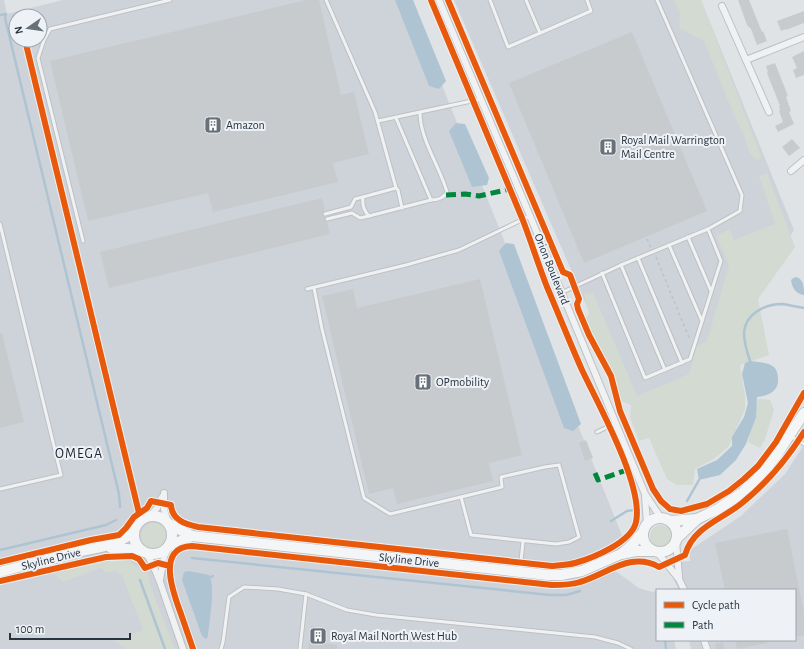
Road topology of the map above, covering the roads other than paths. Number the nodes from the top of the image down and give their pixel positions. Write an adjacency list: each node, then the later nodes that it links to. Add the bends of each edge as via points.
1 (170, 0): 30 (lane, via 50,29 44,40 38,58)
2 (326, 0): 16 (lane)
3 (439, 0): 12 (street, Orion Boulevard)
4 (490, 0): 9 (lane, via 508,46)
5 (526, 0): 9 (lane)
6 (587, 0): 9 (lane, via 591,11)
7 (657, 0): 28 (lane, via 742,195 740,211)
8 (722, 6): 11 (street)
9 (540, 33)
10 (804, 37): 11 (street)
11 (746, 60): 13 (street)
12 (481, 99): 14 (lane); 25 (street, Orion Boulevard)
13 (769, 112)
14 (420, 113): 15 (lane); 21 (lane, via 424,134 447,192 446,196)
15 (396, 118): 16 (lane); 21 (lane)
16 (378, 122): 19 (lane)
17 (804, 160): 18 (street)
18 (791, 171)
19 (396, 188): 20 (lane); 22 (lane)
20 (363, 197): 23 (lane, via 355,199 351,207); 24 (lane)
21 (431, 200): 22 (lane)
22 (402, 208): 24 (lane)
23 (325, 214)
24 (368, 216): 26 (lane, via 360,218 352,212)
25 (530, 216): 35 (lane, via 459,250); 38 (street, Orion Boulevard)
26 (327, 219)
27 (0, 224): 47 (lane, via 61,475)
28 (708, 229): 29 (lane); 37 (lane, via 721,261)
29 (688, 237): 31 (lane); 37 (lane)
30 (83, 242)
31 (669, 245): 32 (lane); 39 (lane)
32 (638, 258): 33 (lane); 40 (lane)
33 (621, 265): 34 (lane); 41 (lane)
34 (602, 273): 38 (lane); 41 (lane, via 645,378)
35 (314, 288): 36 (lane); 49 (lane, via 364,498 390,514)
36 (307, 290)
37 (711, 291): 39 (lane)
38 (561, 293): 43 (street, Orion Boulevard)
39 (702, 321): 40 (lane, via 690,359)
40 (682, 363): 41 (lane)
41 (665, 370)
42 (804, 413): 45 (main road)
43 (616, 423): 44 (lane); 48 (street, Orion Boulevard)
44 (597, 432)
45 (790, 436): 46 (lane); 52 (main road, via 764,471 742,492 718,509)
46 (804, 444)
47 (0, 488)
48 (645, 494): 51 (street, Orion Boulevard); 54 (street, Orion Boulevard)
49 (461, 497): 58 (lane, via 470,535); 58 (lane, via 502,487 501,478 559,465 579,537 556,544)
50 (148, 516): 53 (main road, via 158,517); 53 (street, via 157,508 164,493 164,509); 55 (main road)
51 (665, 519): 52 (main road); 54 (main road, via 651,520); 57 (main road, via 676,528)
52 (697, 519): 57 (main road)
53 (168, 524): 56 (main road, Skyline Drive); 59 (main road, via 172,534)
54 (645, 528): 62 (main road, via 645,543); 63 (main road, Skyline Drive)
55 (134, 531): 60 (main road, Skyline Drive, via 120,542); 61 (main road, via 135,541)
56 (192, 536): 59 (main road); 65 (main road, Skyline Drive)
57 (676, 540): 62 (main road, via 668,550); 66 (street)
58 (523, 542): 65 (lane)
59 (169, 547): 61 (main road, via 157,554); 67 (street, via 164,556)
60 (103, 548): 61 (main road, Skyline Drive); 64 (main road, Skyline Drive, via 78,552 47,565)
61 (143, 551): 67 (street, via 153,565)
62 (655, 551): 63 (main road, Skyline Drive); 66 (street)
63 (622, 554): 65 (main road, Skyline Drive, via 570,574)
64 (0, 572)
65 (520, 572)
66 (679, 579): 68 (street)
67 (160, 582): 70 (street)
68 (684, 589)
69 (306, 594): 71 (lane, via 244,587 229,597); 72 (lane); 73 (lane, via 347,610 369,614 595,637)
70 (183, 649)
71 (221, 649)
72 (300, 649)
73 (631, 649)

